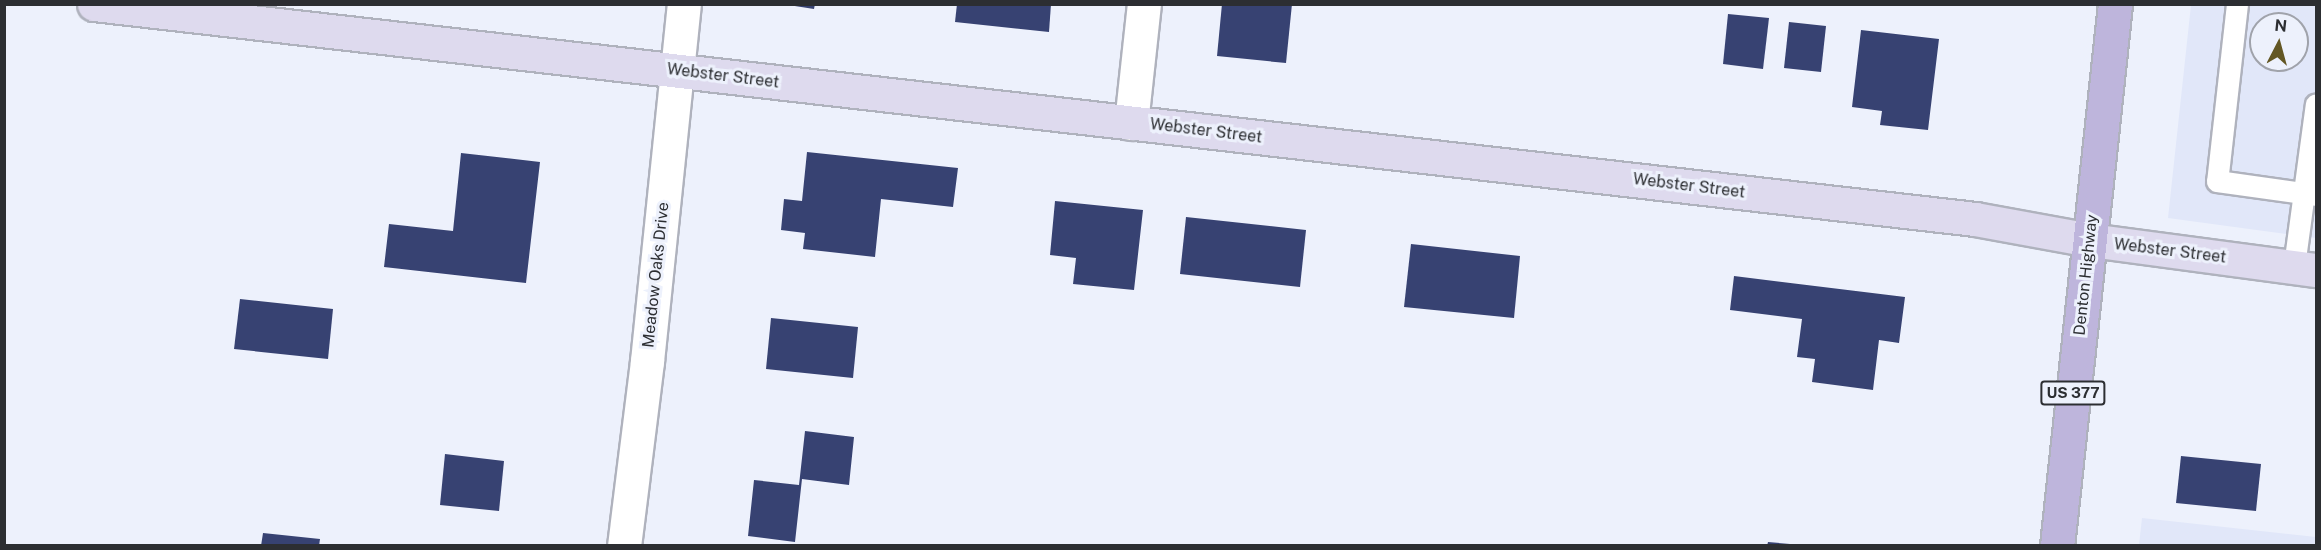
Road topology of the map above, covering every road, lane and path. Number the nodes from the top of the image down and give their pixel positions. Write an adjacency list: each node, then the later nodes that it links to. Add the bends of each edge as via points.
1 (94, 4): 6 (street, Webster Street)
2 (684, 4): 6 (street, Meadow Oaks Drive)
3 (1144, 4): 8 (street)
4 (2115, 4): 10 (main road, Denton Highway / US 377)
5 (2237, 4): 9 (lane, via 2217,181)
6 (678, 71): 8 (street, Webster Street); 12 (street, Meadow Oaks Drive)
7 (2316, 104): 9 (lane)
8 (1131, 123): 10 (street, Webster Street, via 1975,219)
9 (2310, 194): 11 (lane)
10 (2090, 240): 11 (street, Webster Street); 13 (main road, Denton Highway / US 377)
11 (2305, 268)
12 (624, 546)
13 (2057, 546)

